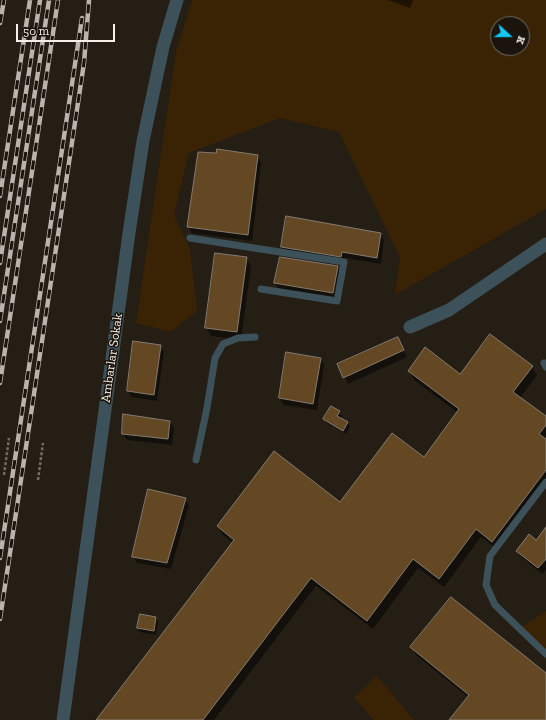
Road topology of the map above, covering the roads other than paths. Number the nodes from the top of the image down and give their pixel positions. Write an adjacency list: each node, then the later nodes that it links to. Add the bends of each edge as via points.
1 (177, 0): 10 (street, Ambarlar Sokak, via 163,47 143,141)
2 (190, 238): 4 (lane, via 344,262 337,300)
3 (546, 244): 5 (street, via 449,310)
4 (261, 290)
5 (410, 327)
6 (255, 337): 7 (lane, via 238,338 223,344 215,358)
7 (196, 460)
8 (546, 482): 9 (lane, via 490,556 486,585 495,605)
9 (546, 654)
10 (63, 720)

